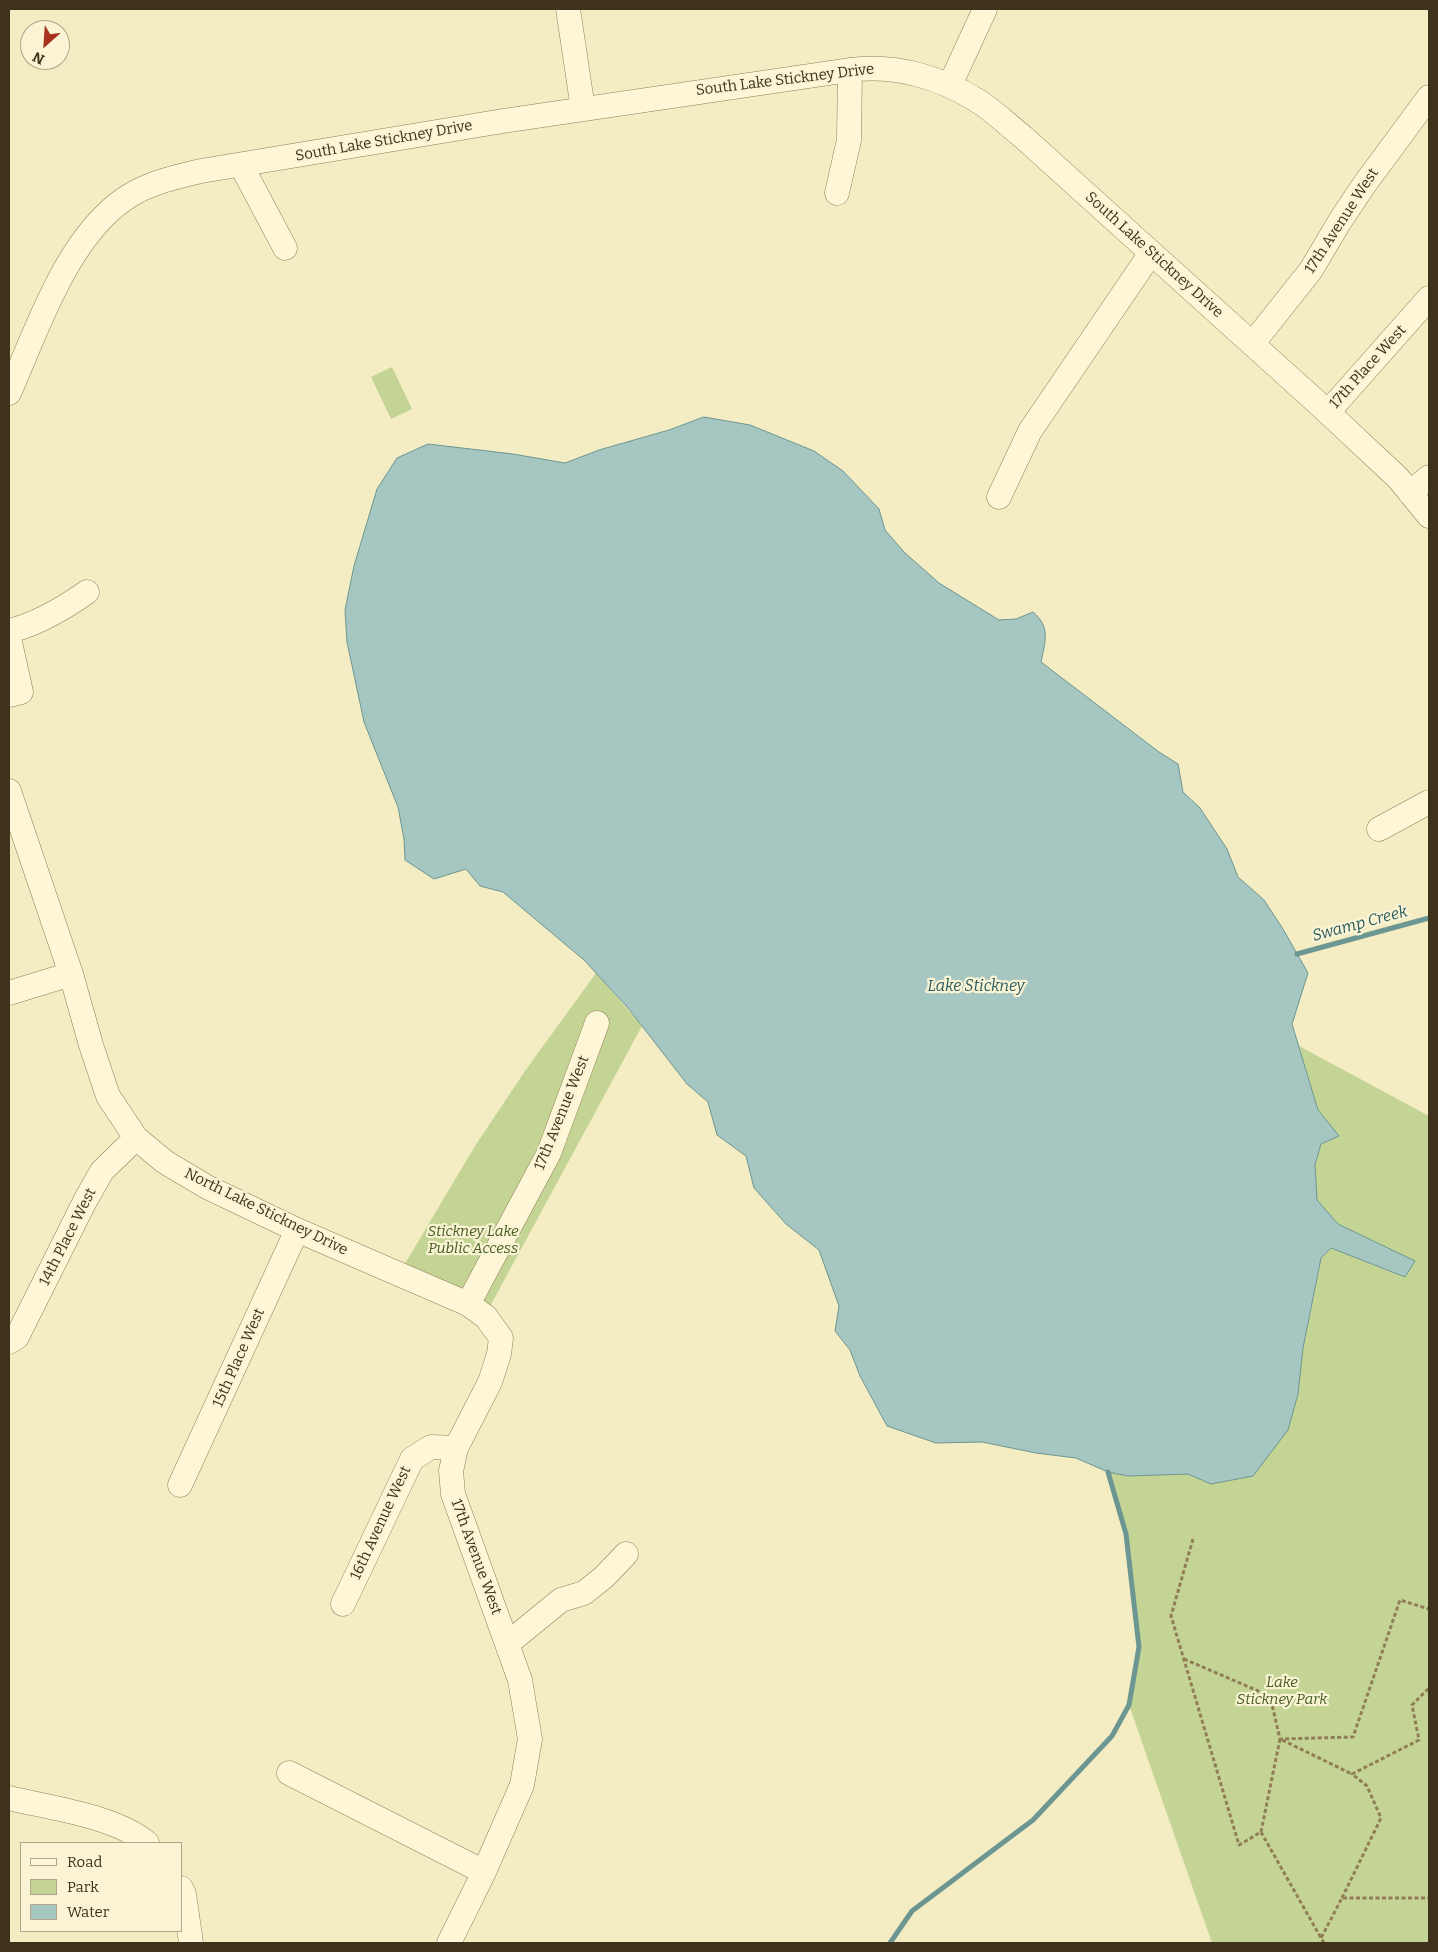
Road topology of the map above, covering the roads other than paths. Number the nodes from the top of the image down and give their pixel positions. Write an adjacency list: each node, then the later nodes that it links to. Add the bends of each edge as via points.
1 (568, 9): 6 (street)
2 (977, 11): 4 (street)
3 (850, 70): 4 (street, South Lake Stickney Drive, via 882,68 910,72); 6 (street, South Lake Stickney Drive); 8 (street, via 849,140)
4 (950, 85): 10 (street, South Lake Stickney Drive, via 979,102 1023,137)
5 (1429, 97): 12 (street, 17th Avenue West, via 1359,192 1311,270)
6 (583, 109): 7 (street, South Lake Stickney Drive)
7 (241, 165): 9 (street); 13 (street, South Lake Stickney Drive, via 159,182 127,197 105,214 82,242 57,284)
8 (837, 193)
9 (285, 248)
10 (1152, 253): 12 (street, South Lake Stickney Drive); 17 (street, via 1030,431)
11 (1429, 298): 14 (street, 17th Place West)
12 (1253, 343): 14 (street, South Lake Stickney Drive)
13 (9, 393)
14 (1328, 412): 16 (street, South Lake Stickney Drive)
15 (1429, 478): 16 (street)
16 (1410, 492): 18 (street, South Lake Stickney Drive)
17 (999, 497)
18 (1429, 516)
19 (87, 592): 20 (street, via 39,621)
20 (9, 631)
21 (9, 638): 22 (street, via 21,692)
22 (9, 695)
23 (9, 791): 26 (street, North Lake Stickney Drive)
24 (1429, 802): 25 (street)
25 (1379, 829)
26 (71, 974): 27 (street); 29 (street, North Lake Stickney Drive, via 108,1096)
27 (9, 993)
28 (597, 1023): 31 (street, 17th Avenue West, via 549,1153)
29 (136, 1138): 30 (street, North Lake Stickney Drive, via 165,1162 208,1187); 32 (street, 14th Place West, via 102,1171 17,1337)
30 (297, 1230): 31 (street, North Lake Stickney Drive); 34 (street, 15th Place West)
31 (468, 1304): 33 (street, 17th Avenue West, via 486,1317 501,1338 490,1382)
32 (9, 1342)
33 (456, 1448): 36 (street, 16th Avenue West, via 431,1447 412,1459); 37 (street, 17th Avenue West, via 451,1471 452,1494)
34 (180, 1485)
35 (626, 1554): 37 (street, via 604,1578 584,1592 561,1600)
36 (343, 1604)
37 (507, 1644): 41 (street, 17th Avenue West, via 520,1680 530,1739 522,1785)
38 (289, 1773): 41 (street)
39 (9, 1798): 40 (street, via 88,1816 136,1834)
40 (146, 1842)
41 (484, 1872): 43 (street, 17th Avenue West)
42 (182, 1890): 44 (street)
43 (453, 1942)
44 (191, 1943)

